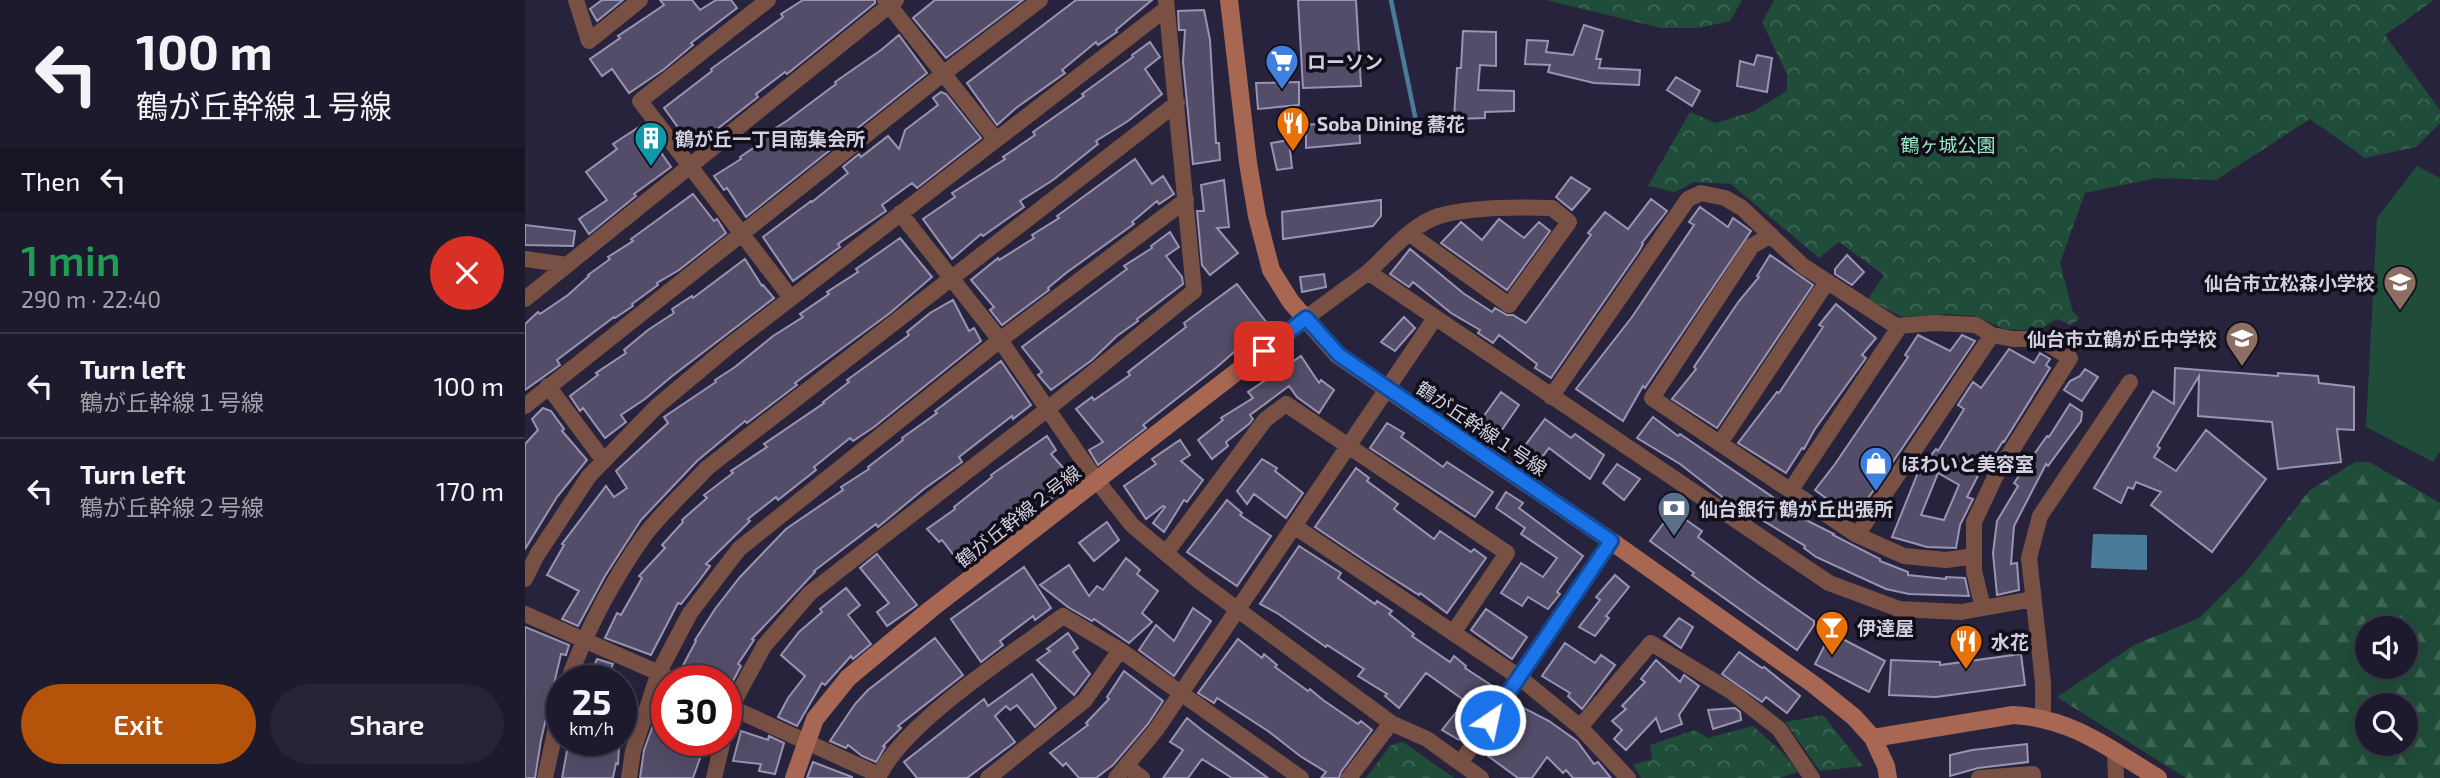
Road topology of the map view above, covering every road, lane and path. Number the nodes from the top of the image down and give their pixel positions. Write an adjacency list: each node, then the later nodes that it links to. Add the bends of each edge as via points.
1 (576, 0): 2 (street, via 589,41)
2 (640, 0)
3 (768, 0): 11 (street, via 640,101)
4 (1040, 0): 8 (street)
5 (1229, 0): 24 (street, 鶴が丘幹線１号線, via 1257,216 1272,270)
6 (890, 2): 8 (street); 11 (street)
7 (1167, 4): 9 (street); 10 (street)
8 (944, 73): 10 (street); 14 (street)
9 (1177, 103): 12 (street); 20 (street)
10 (996, 140): 13 (street)
11 (689, 168): 14 (street); 18 (street)
12 (1186, 200): 28 (street); 34 (street, via 1194,291)
13 (900, 214): 20 (street); 22 (street)
14 (742, 234): 22 (street); 30 (street)
15 (1410, 234): 15 (street, via 1439,216 1467,211 1552,208 1569,222 1510,305); 19 (street)
16 (1771, 235): 21 (street); 32 (street, via 1725,198 1701,193 1688,199); 35 (street, via 1752,246 1652,398)
17 (525, 259): 18 (street)
18 (567, 265): 23 (street)
19 (1368, 272): 24 (street); 25 (street)
20 (952, 277): 28 (street); 51 (street, via 708,468 645,534)
21 (1827, 282): 26 (street); 35 (street)
22 (791, 298): 37 (street, via 656,407)
23 (525, 299)
24 (1306, 318): 31 (street, 鶴が丘幹線１号線, via 1339,355); 38 (street, 鶴が丘幹線２号線)
25 (1435, 318): 31 (street); 32 (street)
26 (1900, 326): 27 (street, via 1976,325); 39 (street)
27 (1992, 335): 41 (street); 44 (street, via 2040,339 2070,358 1996,475 1974,522)
28 (1000, 340): 34 (street); 54 (street, via 739,549 690,613)
29 (2130, 382): 46 (street, via 2041,516 2029,558)
30 (548, 386): 33 (street); 37 (street)
31 (1387, 388): 36 (street); 42 (street, 鶴が丘幹線１号線)
32 (1551, 397): 48 (street, via 1829,583 1899,609 1961,612)
33 (525, 406)
34 (1049, 408): 38 (street); 57 (street, via 810,593 764,646)
35 (1720, 443): 39 (street)
36 (1347, 446): 40 (street); 43 (street, via 1286,404 1265,419); 50 (street, via 1507,553)
37 (604, 461): 45 (street, via 589,476)
38 (1097, 481): 43 (street, via 1132,525); 65 (street, 鶴が丘幹線２号線, via 848,678 815,719)
39 (1790, 491): 41 (street)
40 (1294, 526): 47 (street); 50 (street)
41 (1857, 535): 44 (street, via 1904,556)
42 (1611, 541): 56 (street); 64 (street, 鶴が丘幹線１号線, via 1813,684)
43 (1166, 553): 47 (street)
44 (1974, 556): 48 (street)
45 (525, 579)
46 (2033, 599): 48 (street); 61 (street)
47 (1239, 608): 58 (street); 62 (street)
48 (1983, 608)
49 (525, 614): 51 (street)
50 (1453, 633): 56 (street)
51 (583, 640): 53 (street); 55 (street)
52 (1119, 650): 58 (street); 71 (street, via 1063,616 911,733); 76 (street, via 1085,700)
53 (574, 665)
54 (663, 665)
55 (651, 669)
56 (1519, 677): 63 (street); 69 (street)
57 (742, 684)
58 (1182, 692): 70 (street); 78 (street)
59 (651, 696): 73 (street)
60 (742, 712): 65 (street)
61 (2043, 718): 64 (street, via 2013,715); 66 (street, via 2081,732)
62 (1391, 723): 69 (street, via 1427,739); 79 (street)
63 (1580, 727): 81 (street); 82 (street, via 1651,643 1732,692 1779,729)
64 (1873, 738): 83 (street, 鶴が丘幹線１号線)
65 (805, 742): 71 (street); 75 (street, 鶴が丘幹線２号線)
66 (2115, 752): 86 (street); 87 (street)
67 (550, 756): 72 (street)
68 (719, 756): 74 (street)
69 (1461, 762): 80 (street)
70 (1122, 772): 77 (street)
71 (879, 776)
72 (545, 778)
73 (629, 778)
74 (714, 778)
75 (794, 778)
76 (988, 778)
77 (1142, 778)
78 (1301, 778)
79 (1349, 778)
80 (1481, 778)
81 (1628, 778)
82 (1812, 778)
83 (1888, 778)
84 (1979, 778): 85 (street, via 2033,774)
85 (2033, 778)
86 (2116, 778)
87 (2158, 778)

